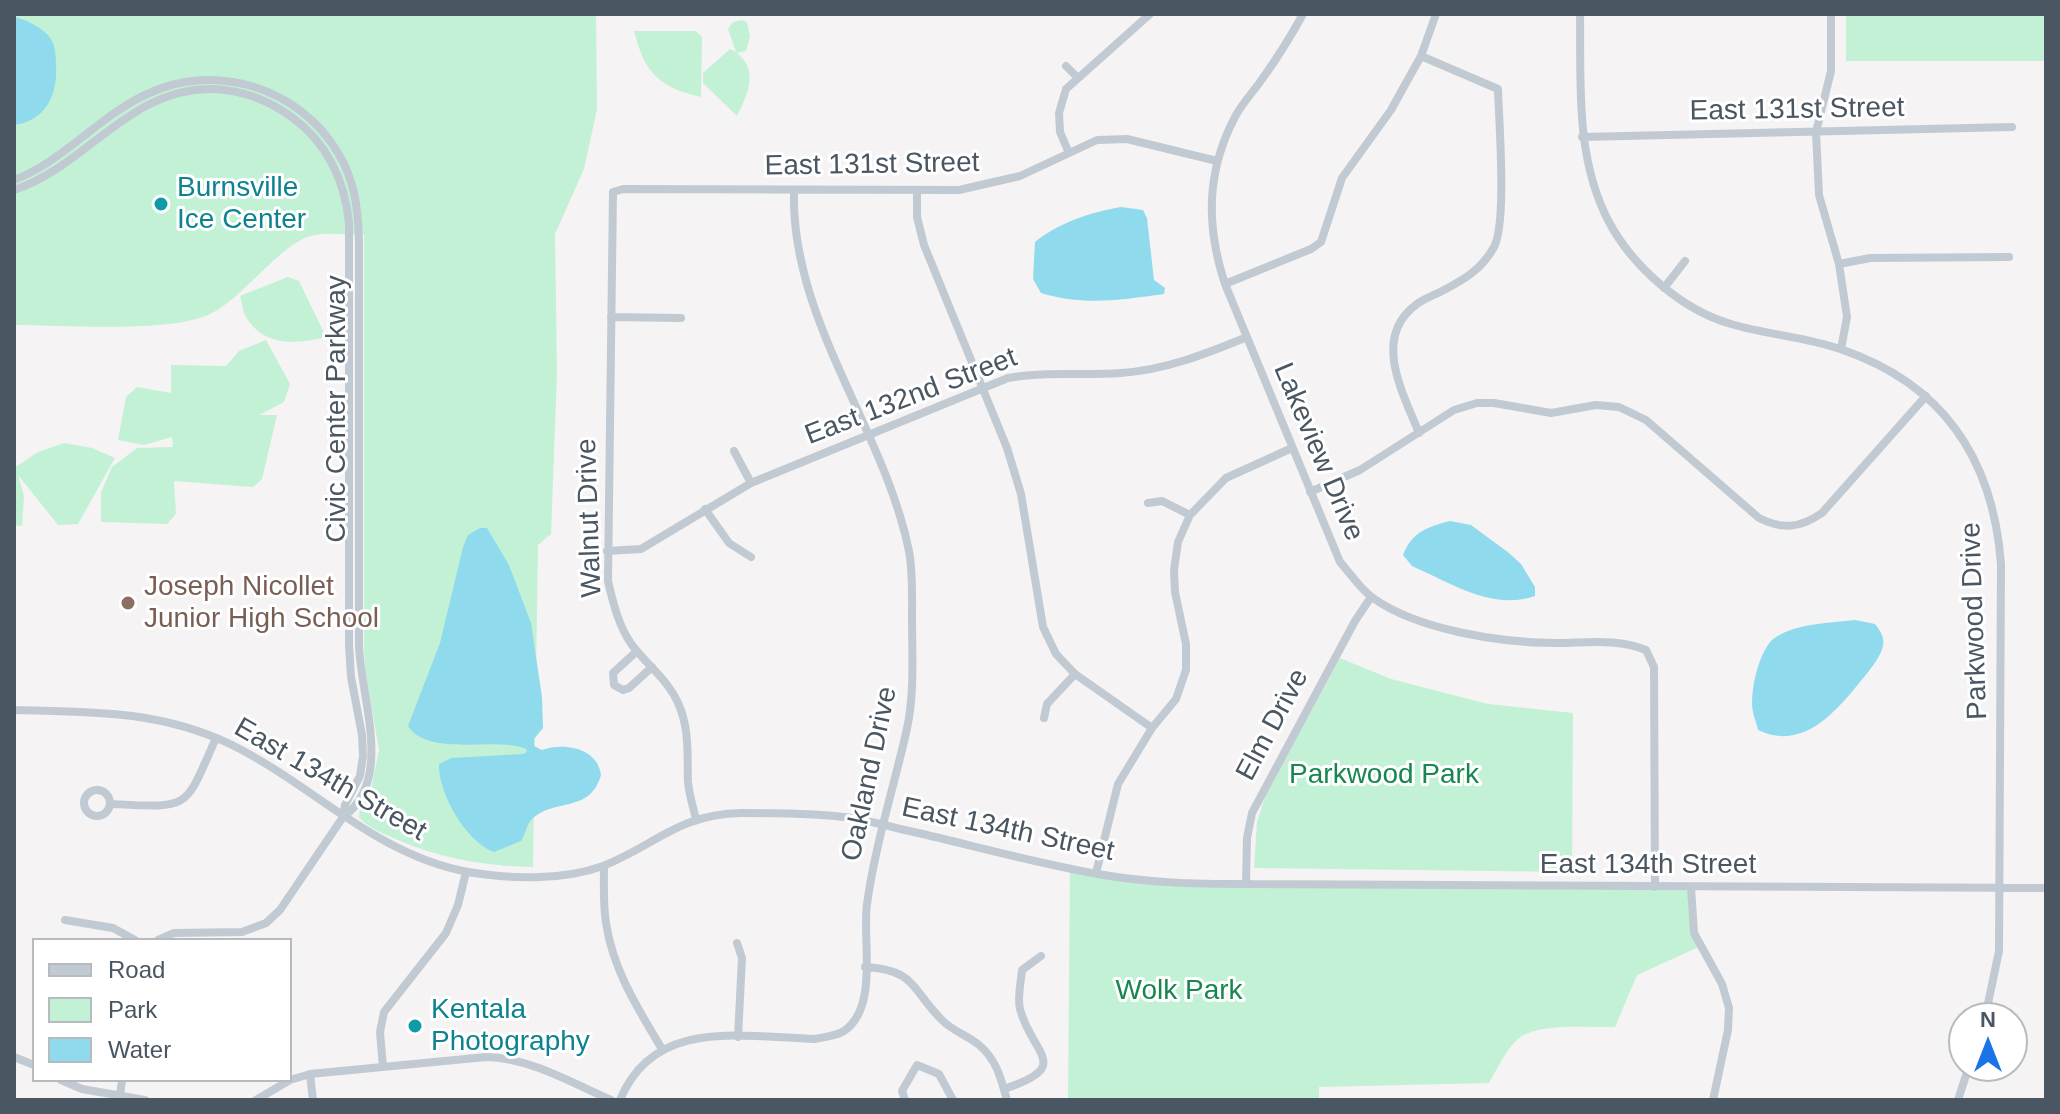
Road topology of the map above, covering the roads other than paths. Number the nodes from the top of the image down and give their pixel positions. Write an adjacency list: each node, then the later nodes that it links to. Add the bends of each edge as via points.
1 (1150, 14): 8 (street)
2 (1303, 14): 13 (street, Lakeview Drive, via 1236,116)
3 (1436, 14): 6 (street)
4 (1580, 14): 11 (street, Parkwood Drive)
5 (1831, 14): 10 (street, via 1831,71)
6 (1421, 56): 22 (street, via 1391,110 1342,178 1321,242); 30 (street, via 1498,89 1501,220 1496,244 1482,266 1416,305 1396,332 1393,369)
7 (1066, 66): 8 (street)
8 (1078, 78): 12 (street, via 1066,89 1059,113)
9 (2012, 127): 10 (street, East 131st Street)
10 (1816, 132): 11 (street, East 131st Street); 21 (street, via 1819,195)
11 (1582, 137): 23 (street, Parkwood Drive, via 1608,221)
12 (1069, 153): 13 (street, East 131st Street, via 1097,140 1127,139); 17 (street, East 131st Street, via 992,185)
13 (1217, 161): 22 (street, Lakeview Drive, via 1210,191 1211,224)
14 (14, 180): 50 (street, Civic Center Parkway, via 145,94 206,79 243,83 287,101 318,126 343,162 359,222 359,644 373,749 366,786)
15 (14, 190): 50 (street, Civic Center Parkway, via 45,175 137,110 162,97 196,90 229,90 273,105 302,124 330,157 349,223 349,644 363,749 360,776)
16 (794, 190): 17 (street, East 131st Street); 18 (street, East 131st Street); 31 (street, Oakland Drive, via 793,223 816,313)
17 (917, 191): 28 (street, via 924,245)
18 (613, 192): 24 (street, Walnut Drive)
19 (2009, 257): 21 (street, via 1870,258)
20 (1685, 261): 23 (street)
21 (1839, 264): 27 (street, via 1847,317)
22 (1225, 284): 26 (street, Lakeview Drive)
23 (1664, 288): 27 (street, Parkwood Drive, via 1729,324)
24 (611, 317): 25 (street); 39 (street, Walnut Drive)
25 (681, 318)
26 (1247, 337): 28 (street, East 132nd Street, via 1155,370 1032,373); 32 (street, Lakeview Drive)
27 (1841, 349): 29 (street, Parkwood Drive, via 1887,367)
28 (982, 387): 31 (street, East 132nd Street); 44 (street, via 1021,494 1043,627 1056,654)
29 (1926, 396): 30 (street, via 1822,513 1791,527 1759,518 1646,420 1619,407 1596,405 1551,413 1477,403 1454,410); 59 (street, Parkwood Drive, via 1973,455 1998,528)
30 (1419, 433): 35 (street, via 1360,470)
31 (868, 434): 34 (street, East 132nd Street); 52 (street, Oakland Drive, via 896,502 909,554 912,611 913,688)
32 (1292, 448): 35 (street, Lakeview Drive); 38 (street, via 1226,478)
33 (734, 451): 34 (street)
34 (751, 483): 37 (street, East 132nd Street)
35 (1310, 492): 41 (street, Lakeview Drive, via 1340,562)
36 (1148, 503): 38 (street, via 1162,501)
37 (705, 509): 39 (street, East 132nd Street, via 641,549); 40 (street, via 729,543)
38 (1190, 515): 47 (street, via 1174,570 1186,670 1176,699)
39 (607, 551): 42 (street, Walnut Drive, via 615,610)
40 (751, 557)
41 (1371, 597): 56 (street, Elm Drive, via 1252,813); 57 (street, Lakeview Drive, via 1408,618 1485,637 1530,643 1629,642 1646,650 1654,667)
42 (637, 651): 43 (street, Walnut Drive); 43 (street, via 613,673 614,685 629,688)
43 (652, 667): 51 (street, Walnut Drive, via 685,722 688,786)
44 (1075, 674): 46 (street, via 1047,704); 47 (street)
45 (14, 710): 48 (street, East 134th Street, via 130,714)
46 (1044, 718)
47 (1152, 728): 55 (street, via 1118,784)
48 (216, 738): 49 (street, via 193,790 180,803); 50 (street, East 134th Street)
49 (112, 804)
50 (343, 817): 54 (street, East 134th Street, via 414,857); 63 (street, via 266,923 242,932 174,933)
51 (696, 819): 52 (street, East 134th Street, via 736,813 816,814); 53 (street, East 134th Street)
52 (884, 825): 55 (street, East 134th Street); 66 (street, Oakland Drive, via 866,911)
53 (604, 866): 54 (street, East 134th Street, via 533,877); 69 (street, via 605,921 613,957)
54 (466, 872): 70 (street, via 446,933 384,1012)
55 (1096, 873): 56 (street, East 134th Street, via 1144,881)
56 (1246, 884): 57 (street, East 134th Street)
57 (1655, 887): 58 (street, East 134th Street)
58 (1691, 887): 59 (street, East 134th Street); 86 (street, via 1694,933 1729,1008)
59 (2001, 887): 60 (street, East 134th Street); 67 (street, Parkwood Drive, via 1999,951)
60 (2046, 888)
61 (65, 920): 62 (street, via 113,928)
62 (131, 938)
63 (163, 938)
64 (737, 943): 68 (street, via 742,958)
65 (1041, 956): 76 (street, via 1022,970 1019,1006 1043,1063 1031,1080)
66 (865, 967): 68 (street, Oakland Drive, via 866,997 844,1031 815,1039); 76 (street, via 905,975 944,1022 991,1057)
67 (1988, 1002)
68 (738, 1037): 69 (street, Oakland Drive, via 689,1038)
69 (662, 1049): 82 (street, Oakland Drive, via 633,1074)
70 (383, 1067): 71 (street); 81 (street, via 506,1058)
71 (310, 1074): 72 (street); 80 (street)
72 (292, 1079)
73 (66, 1082): 77 (street)
74 (122, 1082): 77 (street)
75 (287, 1082): 79 (street)
76 (1004, 1089): 85 (street)
77 (120, 1096): 78 (street)
78 (145, 1100)
79 (256, 1100)
80 (313, 1100)
81 (611, 1100)
82 (620, 1100)
83 (905, 1100): 84 (street, via 902,1091 917,1065 939,1074)
84 (953, 1100)
85 (1007, 1100)
86 (1713, 1100)

